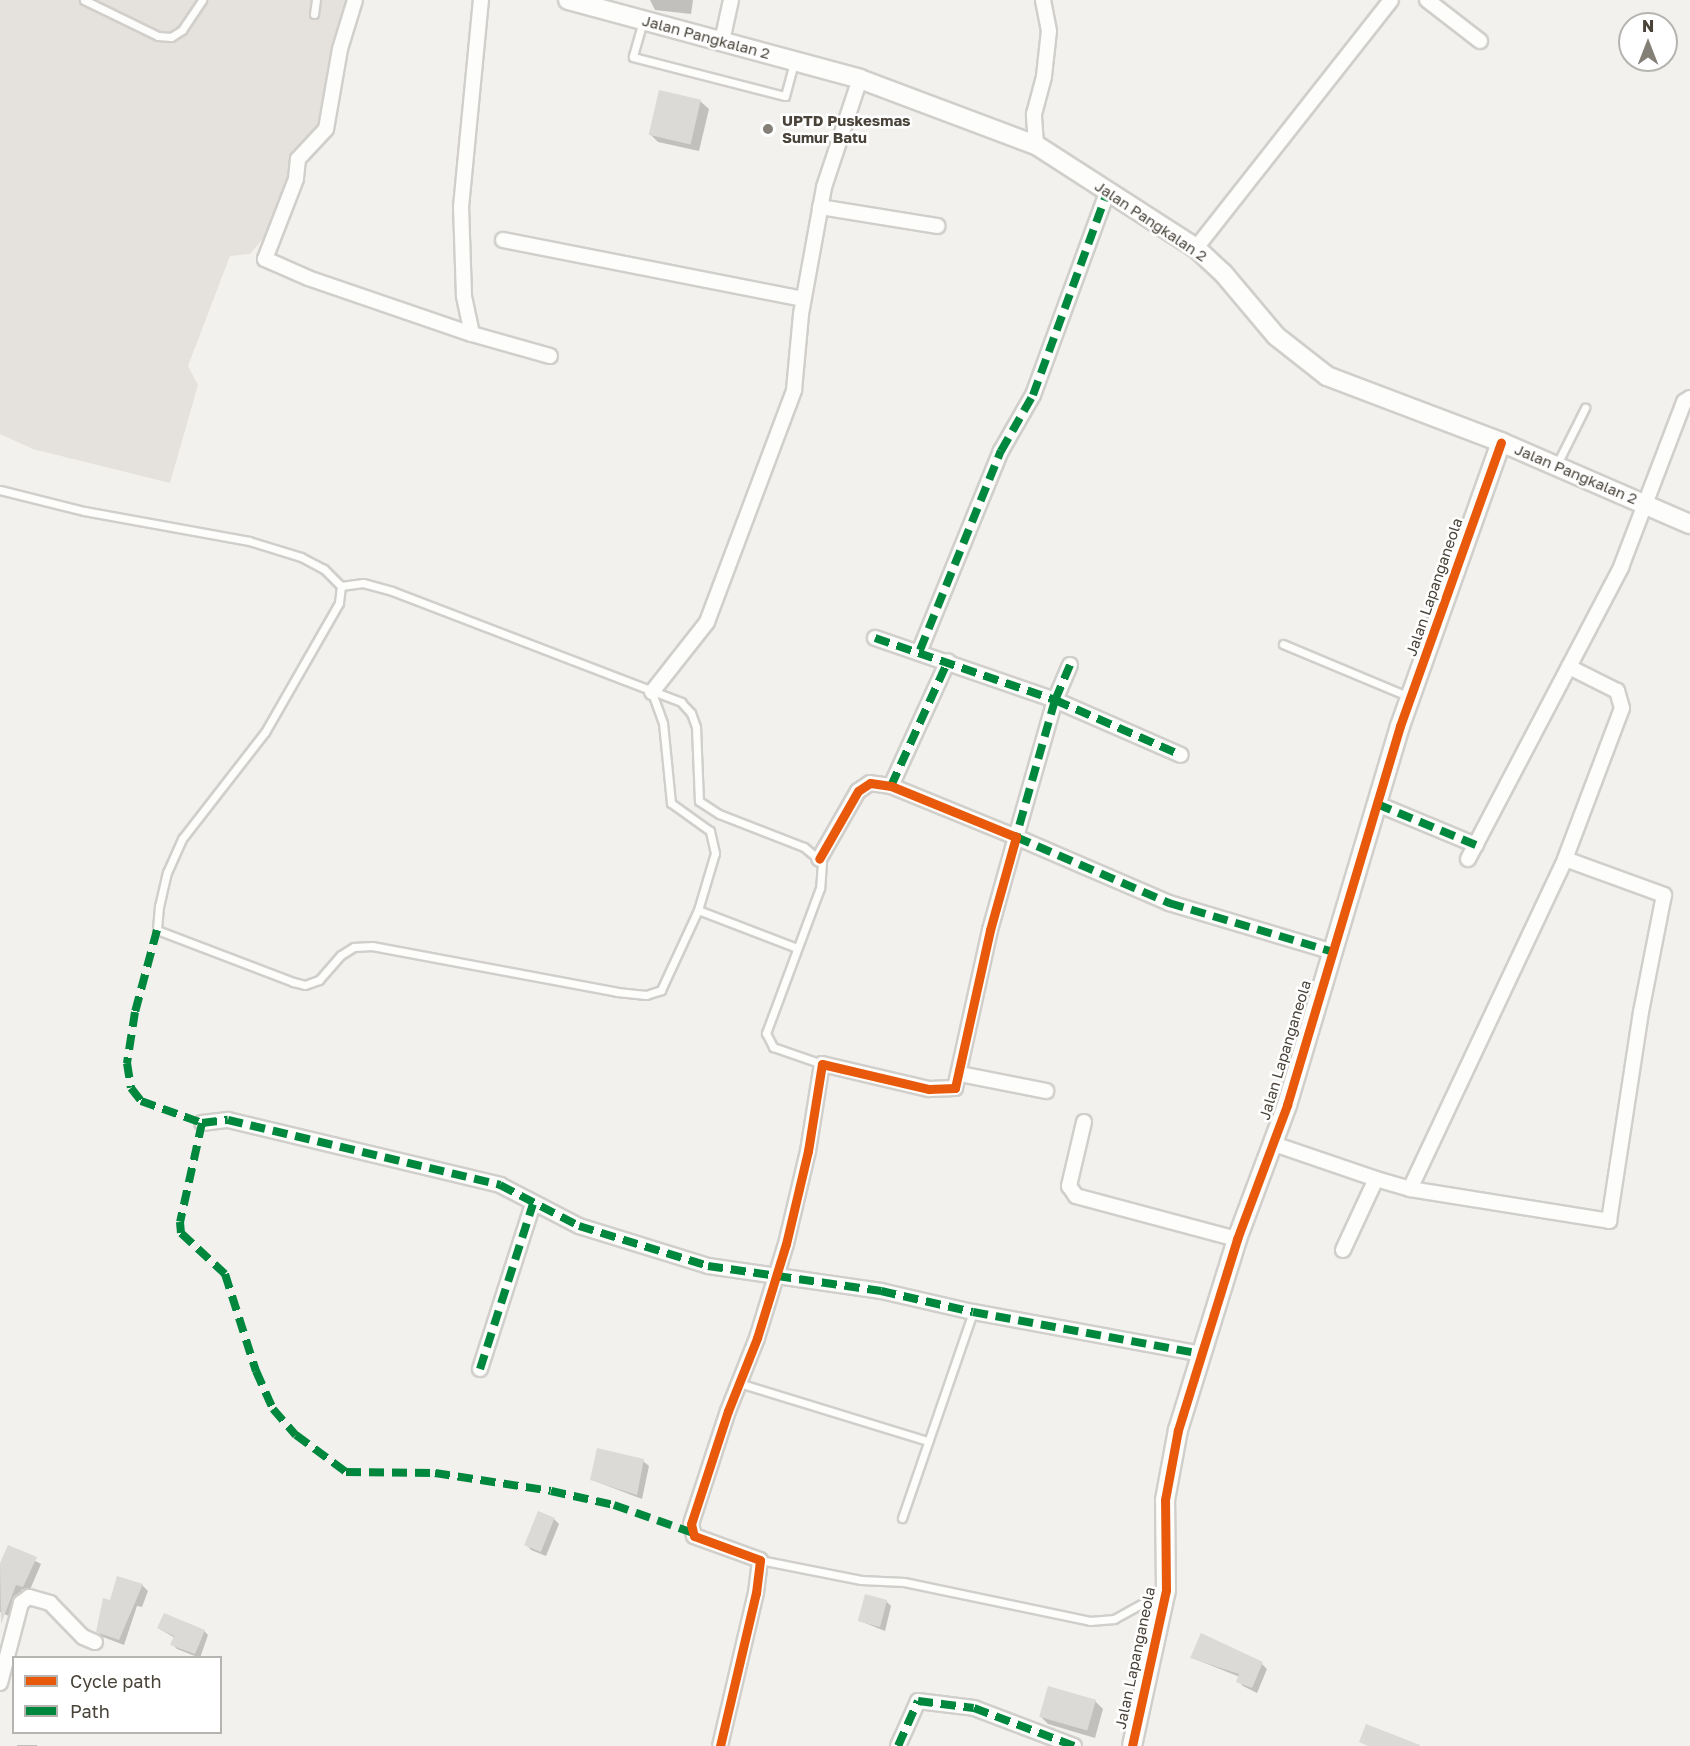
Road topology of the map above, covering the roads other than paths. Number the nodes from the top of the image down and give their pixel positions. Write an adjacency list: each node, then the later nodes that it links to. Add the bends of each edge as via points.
1 (84, 0): 2 (lane, via 158,36 171,37 182,30)
2 (202, 0)
3 (316, 0): 11 (lane)
4 (355, 0): 24 (street, via 340,49 326,129 298,159 296,179 265,259)
5 (482, 0): 24 (street, via 461,207 464,296)
6 (568, 0): 12 (street, Jalan Pangkalan 2)
7 (731, 0): 13 (street)
8 (1043, 0): 17 (street, via 1049,31 1044,76 1034,114)
9 (1391, 0): 22 (street)
10 (1427, 0): 14 (street)
11 (314, 14)
12 (643, 20): 13 (street, Jalan Pangkalan 2); 15 (lane, via 633,57 785,96)
13 (722, 41): 15 (street, Jalan Pangkalan 2)
14 (1480, 41)
15 (795, 60): 16 (street, Jalan Pangkalan 2)
16 (860, 79): 17 (street, Jalan Pangkalan 2); 19 (street, via 837,140)
17 (1036, 145): 18 (street, Jalan Pangkalan 2)
18 (1108, 190): 22 (street, Jalan Pangkalan 2); 36 (street, via 1033,395 1002,451)
19 (820, 207): 20 (street); 23 (street)
20 (937, 226)
21 (503, 240): 23 (street)
22 (1196, 248): 28 (street, Jalan Pangkalan 2, via 1223,273 1276,336 1326,376)
23 (803, 299): 40 (street, via 794,390 730,568 707,622)
24 (472, 334): 25 (street)
25 (550, 356)
26 (1690, 398): 31 (street, via 1684,402)
27 (1585, 408): 29 (lane)
28 (1500, 442): 29 (street, Jalan Pangkalan 2); 41 (street, Jalan Lapanganeola)
29 (1556, 466): 31 (street, Jalan Pangkalan 2)
30 (0, 490): 33 (lane, via 84,511 249,541 301,557 324,569)
31 (1646, 503): 32 (street, Jalan Pangkalan 2); 39 (street, via 1621,567)
32 (1690, 524)
33 (341, 586): 40 (lane, via 363,583 392,591 525,639); 51 (lane, via 339,603 316,637 265,732 177,850 162,887 157,930 305,985 320,980 341,955 354,947 372,946 646,995 661,990 665,984)
34 (875, 638): 36 (street)
35 (1283, 644): 41 (lane)
36 (920, 650): 37 (street)
37 (948, 661): 42 (street); 44 (street)
38 (1070, 665): 42 (street)
39 (1569, 667): 47 (street); 49 (street, via 1617,691 1622,708)
40 (652, 692): 50 (lane, via 681,702 691,713 696,727 699,801 719,814 804,847); 51 (lane, via 663,723 671,803 688,819 703,825 715,841 714,866)
41 (1410, 697): 45 (street, Jalan Lapanganeola)
42 (1055, 700): 43 (street); 46 (street)
43 (1180, 755)
44 (891, 786): 46 (street); 50 (street, via 862,786)
45 (1377, 804): 47 (street); 53 (street, Jalan Lapanganeola)
46 (1016, 837): 53 (street, via 1169,903); 55 (street, via 990,930)
47 (1476, 845): 48 (street)
48 (1468, 859)
49 (1564, 859): 61 (street); 61 (street, via 1664,895 1641,1012 1610,1221)
50 (819, 860): 52 (lane, via 823,877)
51 (698, 910): 52 (lane)
52 (797, 948): 54 (lane, via 766,1033 767,1040 795,1057)
53 (1330, 951): 59 (street, Jalan Lapanganeola, via 1287,1105)
54 (822, 1064): 55 (street, via 947,1090 955,1088); 65 (street, via 799,1194)
55 (960, 1074): 56 (street)
56 (1046, 1091)
57 (1084, 1122): 63 (street, via 1069,1186 1076,1196)
58 (202, 1123): 62 (street, via 228,1120 500,1185)
59 (1271, 1143): 60 (street); 63 (street, Jalan Lapanganeola)
60 (1376, 1179): 61 (street); 64 (street)
61 (1410, 1189)
62 (533, 1204): 65 (street, via 579,1226 708,1266); 68 (street)
63 (1237, 1239): 67 (street, Jalan Lapanganeola)
64 (1342, 1250)
65 (774, 1276): 66 (street, via 881,1291); 69 (street, via 757,1338)
66 (973, 1312): 67 (street); 70 (lane)
67 (1201, 1354): 73 (street, Jalan Lapanganeola, via 1168,1480 1164,1516)
68 (480, 1369)
69 (739, 1383): 70 (lane); 72 (street, via 691,1529 694,1536)
70 (928, 1441): 71 (lane)
71 (902, 1518)
72 (760, 1560): 73 (lane, via 861,1580 904,1582 1090,1621 1114,1619); 76 (street, via 756,1593)
73 (1166, 1590): 79 (street, Jalan Lapanganeola)
74 (95, 1642): 75 (street, via 82,1637 50,1604 38,1596 30,1597 21,1603)
75 (0, 1683)
76 (720, 1746)
77 (898, 1746): 78 (street, via 918,1701 974,1708)
78 (1074, 1746)
79 (1132, 1746)

